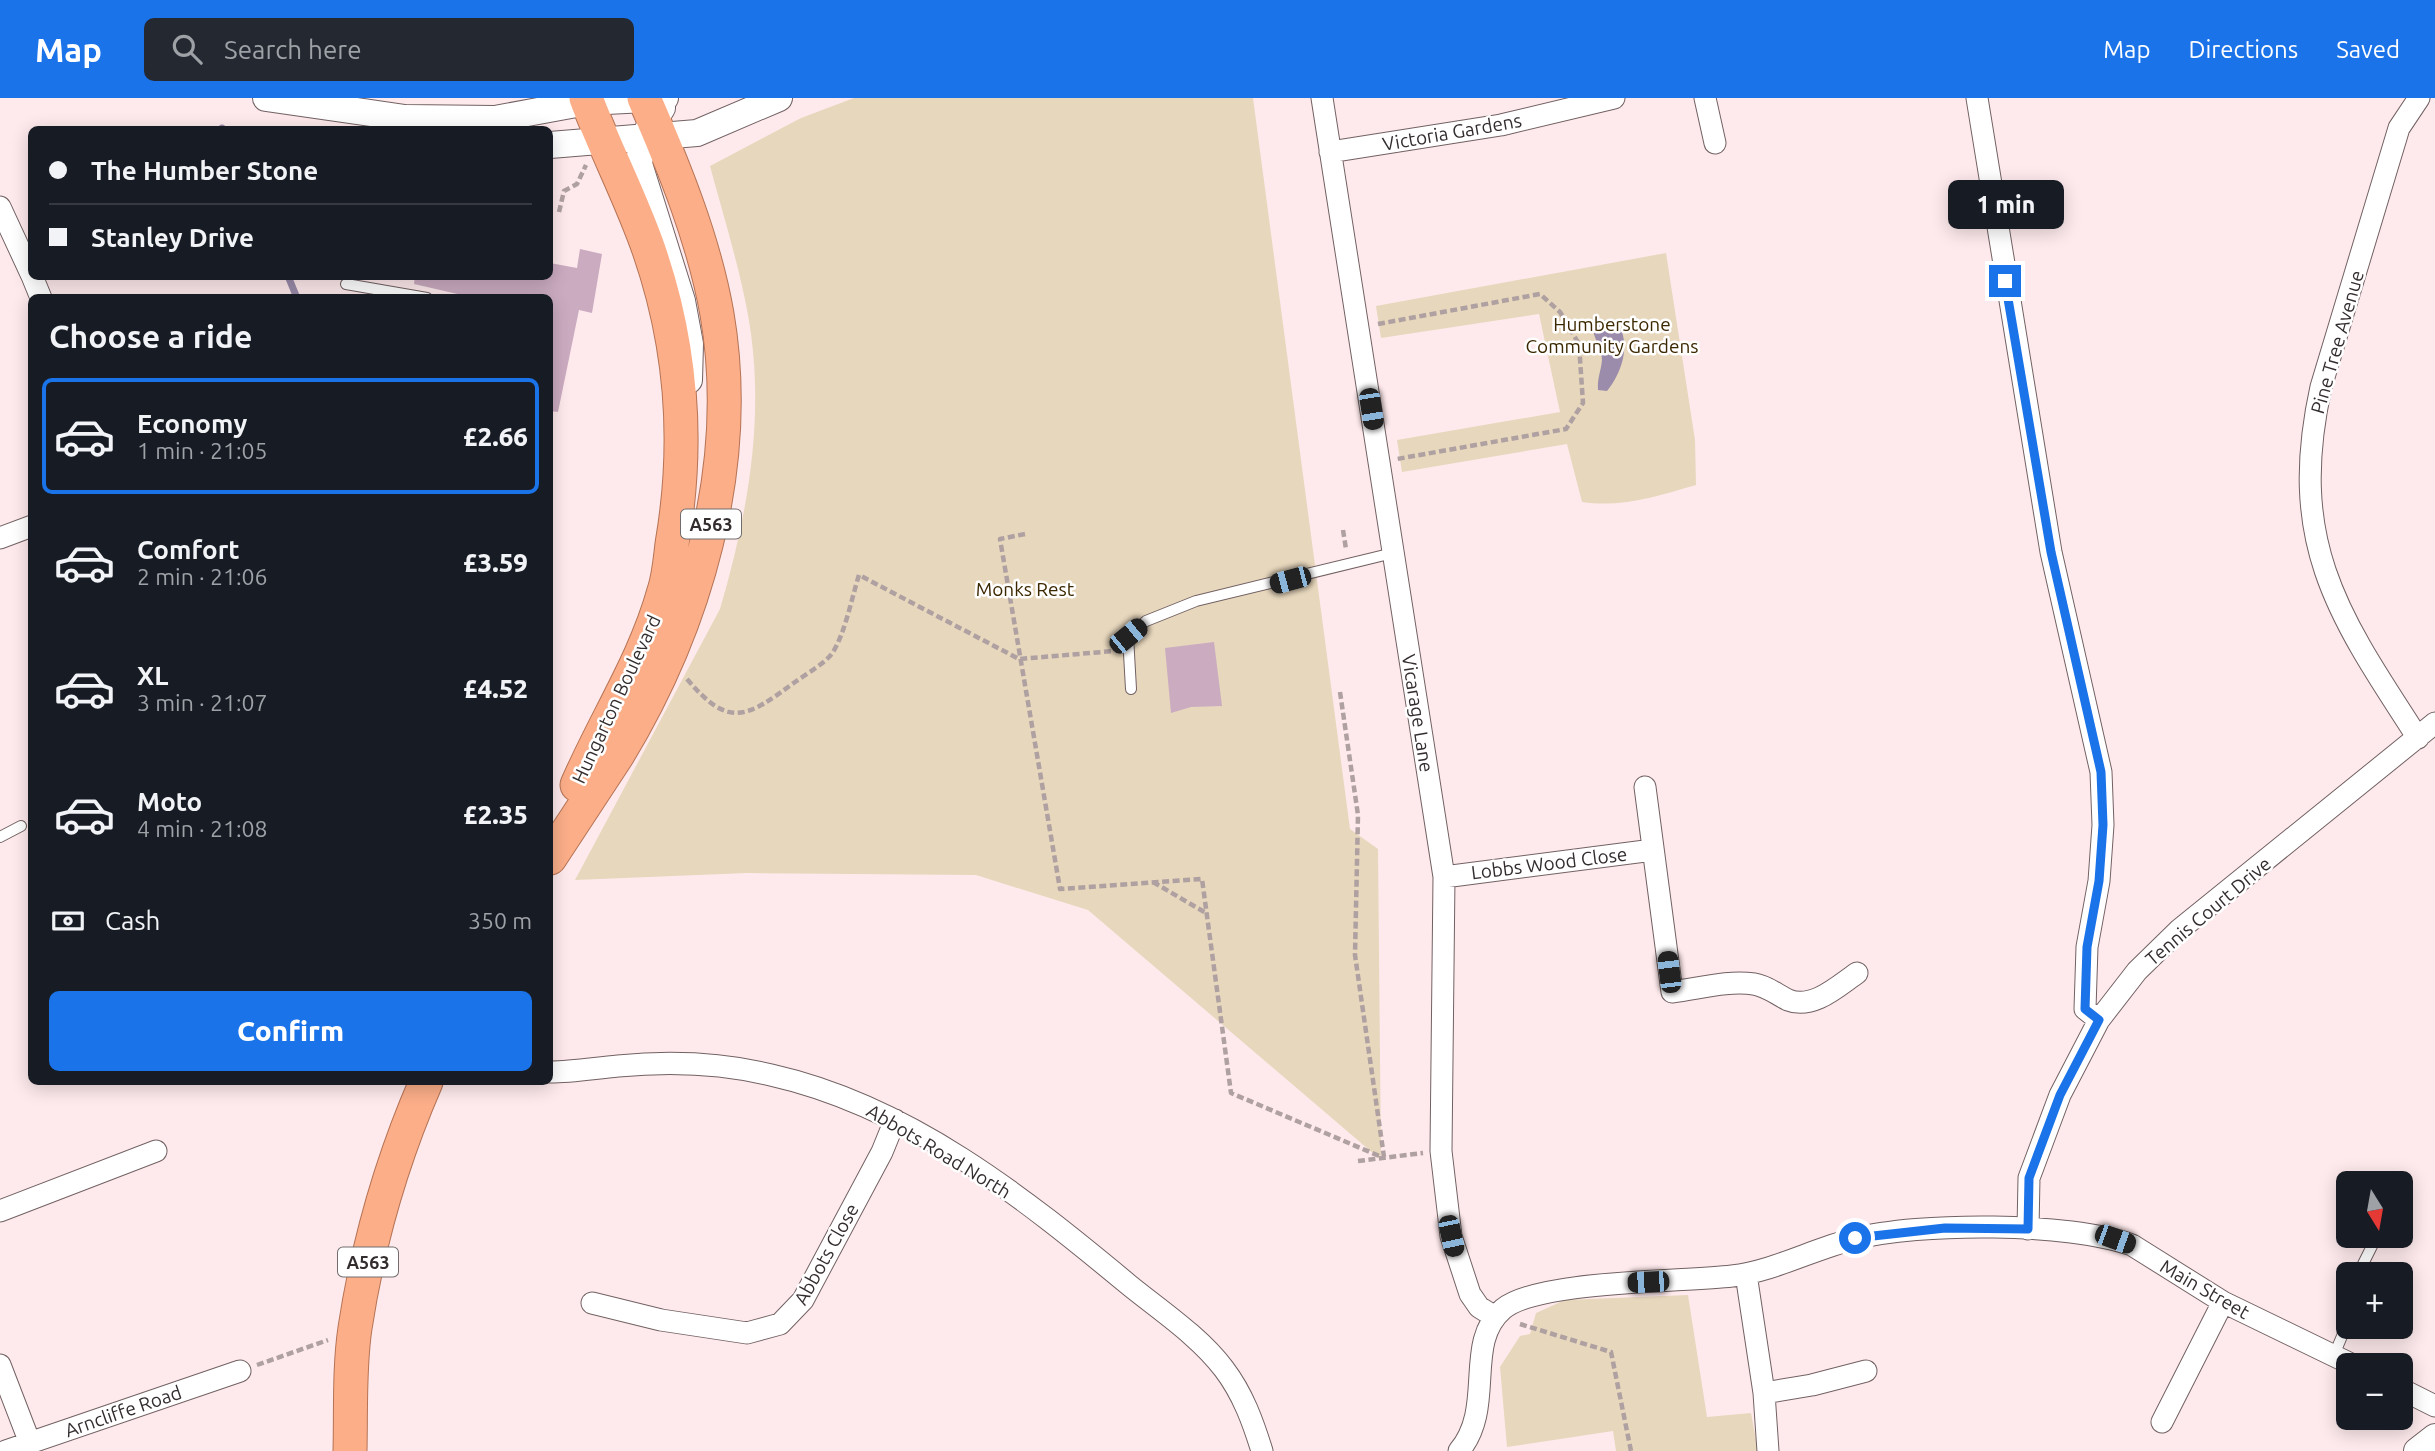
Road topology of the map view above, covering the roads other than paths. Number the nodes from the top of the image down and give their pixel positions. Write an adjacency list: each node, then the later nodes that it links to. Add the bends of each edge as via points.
1 (266, 98): 9 (street)
2 (779, 98): 8 (street, via 697,133)
3 (1322, 98): 13 (street, Vicarage Lane)
4 (1614, 98): 13 (street, Victoria Gardens, via 1501,125)
5 (1705, 98): 11 (street)
6 (1976, 98): 32 (street, via 2051,552 2101,772 2099,881 2085,988 2085,1009)
7 (2419, 98): 23 (street, Pine Tree Avenue, via 2399,128 2321,387 2310,480 2317,541 2331,592 2354,639)
8 (631, 117): 9 (street); 12 (street); 27 (highway, Hungarton Boulevard / A563, via 672,337 682,431 680,499 665,591 636,665); 29 (highway, Hungarton Boulevard / A563, via 705,261 717,315 724,426 713,514 692,596 618,754)
9 (405, 118): 10 (street)
10 (428, 126)
11 (1715, 143)
12 (556, 145)
13 (1330, 152): 20 (street, Vicarage Lane)
14 (0, 206): 15 (street)
15 (28, 267)
16 (346, 284): 17 (lane)
17 (404, 294)
18 (28, 528): 19 (street)
19 (0, 538)
20 (1394, 553): 21 (lane, via 1218,595 1146,621 1128,636); 30 (street, Vicarage Lane)
21 (1131, 689)
22 (2435, 723): 23 (street, Tennis Court Drive)
23 (2418, 738): 32 (street, Tennis Court Drive, via 2179,930 2137,971)
24 (1646, 787): 28 (street, Lobbs Wood Close)
25 (20, 826): 26 (lane)
26 (0, 837)
27 (553, 841)
28 (1653, 850): 30 (street, Lobbs Wood Close); 31 (street, Lobbs Wood Close, via 1672,992 1747,983 1804,1003)
29 (553, 853)
30 (1444, 877): 42 (street, Vicarage Lane, via 1441,1152 1456,1257 1470,1294)
31 (1857, 973)
32 (2099, 1020): 38 (street, Tennis Court Drive, via 2060,1095 2029,1178)
33 (553, 1072): 35 (street, Abbots Road North, via 657,1064 737,1068 804,1083)
34 (425, 1085): 55 (highway, A563, via 402,1136 380,1210 355,1331)
35 (895, 1120): 41 (street, Abbots Close, via 803,1300 780,1324 747,1333 674,1323); 56 (street, Abbots Road North, via 981,1170 1058,1226 1200,1343 1234,1384)
36 (156, 1151): 37 (street)
37 (0, 1211)
38 (2028, 1229): 39 (street, Main Street, via 1945,1228 1855,1238); 40 (street, Main Street, via 2124,1242)
39 (1746, 1274): 42 (street, Main Street, via 1527,1296); 47 (street)
40 (2224, 1302): 43 (street, Main Street); 50 (street)
41 (592, 1303)
42 (1495, 1317): 53 (street, via 1484,1339 1479,1410)
43 (2336, 1357)
44 (0, 1365): 52 (street)
45 (240, 1371): 52 (street, Arncliffe Road)
46 (1866, 1371): 47 (street)
47 (1764, 1393): 57 (street)
48 (2413, 1395): 49 (street)
49 (2435, 1406)
50 (2162, 1422)
51 (2435, 1437): 58 (street)
52 (30, 1443): 54 (street, Arncliffe Road)
53 (1465, 1449)
54 (6, 1451)
55 (350, 1451)
56 (1262, 1451)
57 (1768, 1451)
58 (2417, 1451)

